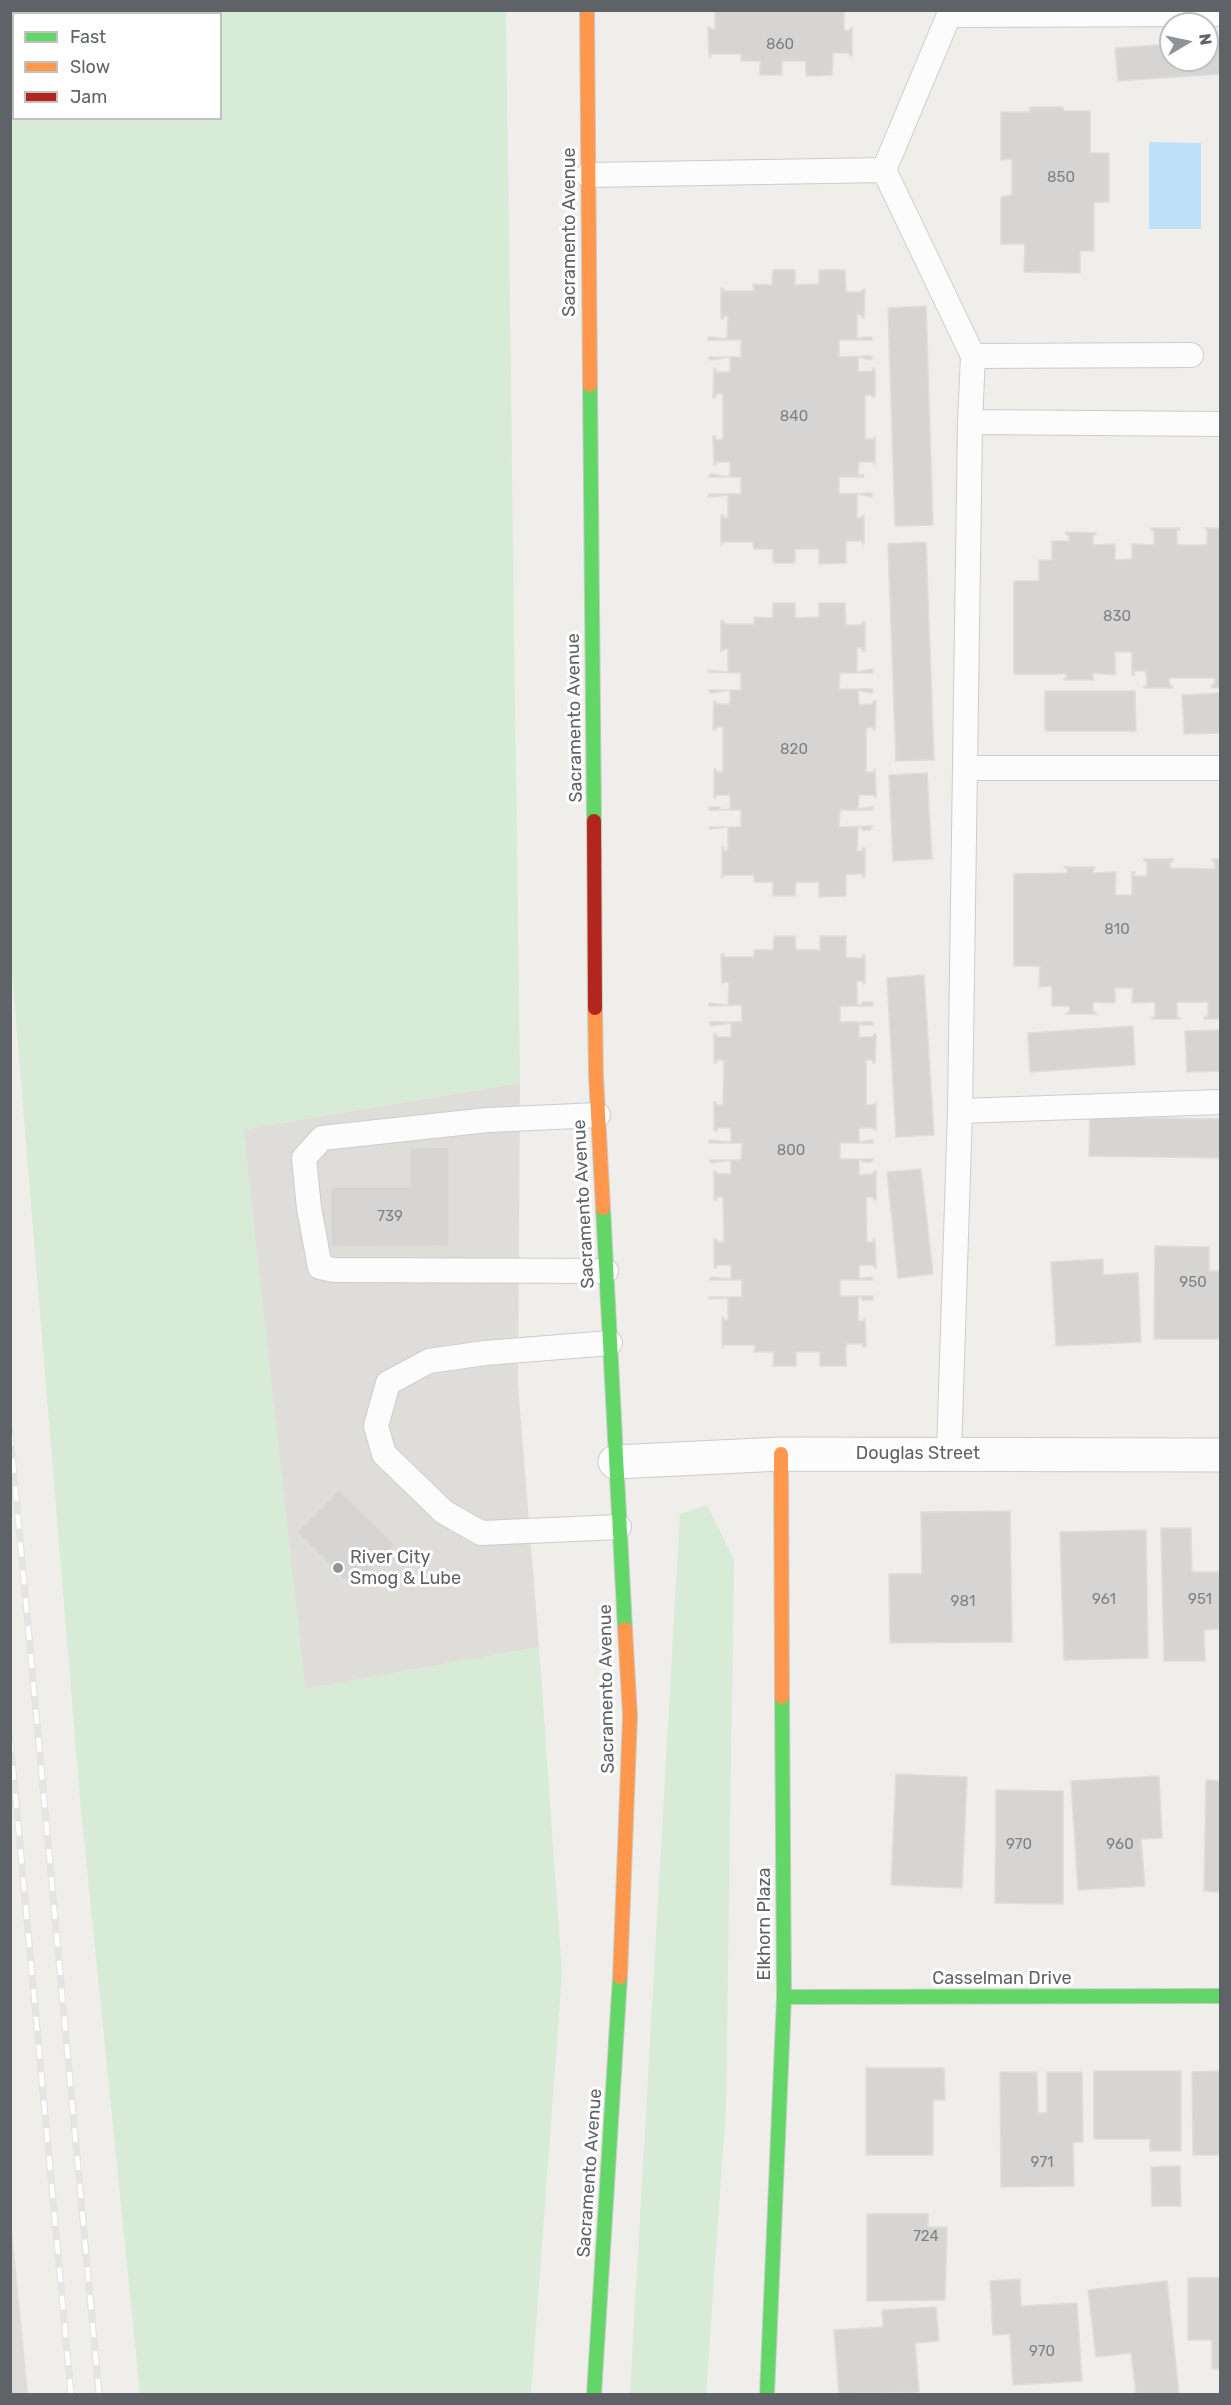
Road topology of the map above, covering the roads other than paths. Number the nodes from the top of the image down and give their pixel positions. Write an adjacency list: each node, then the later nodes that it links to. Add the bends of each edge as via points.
1 (586, 10): 5 (main road, Sacramento Avenue)
2 (949, 13): 3 (lane); 4 (lane)
3 (1221, 14)
4 (884, 170): 5 (lane); 7 (lane)
5 (588, 175): 14 (main road, Sacramento Avenue)
6 (1191, 355): 7 (lane)
7 (973, 356): 8 (lane)
8 (970, 422): 9 (lane); 10 (lane)
9 (1221, 424)
10 (965, 768): 11 (lane); 13 (lane)
11 (1221, 768)
12 (1221, 1102): 13 (lane)
13 (960, 1111): 17 (lane)
14 (598, 1115): 15 (main road, Sacramento Avenue); 15 (lane, via 488,1120 322,1138 304,1158 320,1268)
15 (606, 1271): 16 (main road, Sacramento Avenue)
16 (610, 1343): 20 (main road, Sacramento Avenue); 21 (lane, via 429,1361 388,1383 376,1426 384,1454 444,1512 481,1533)
17 (949, 1453): 18 (street, Douglas Street); 19 (street, Douglas Street)
18 (781, 1454): 20 (street, Douglas Street); 23 (main road, Elkhorn Plaza)
19 (1221, 1455)
20 (615, 1462): 21 (main road, Sacramento Avenue)
21 (619, 1527): 24 (main road, Sacramento Avenue, via 630,1716 619,2006)
22 (1221, 1996): 23 (main road, Casselman Drive)
23 (784, 1997): 25 (main road, Elkhorn Plaza)
24 (594, 2394)
25 (767, 2394)

